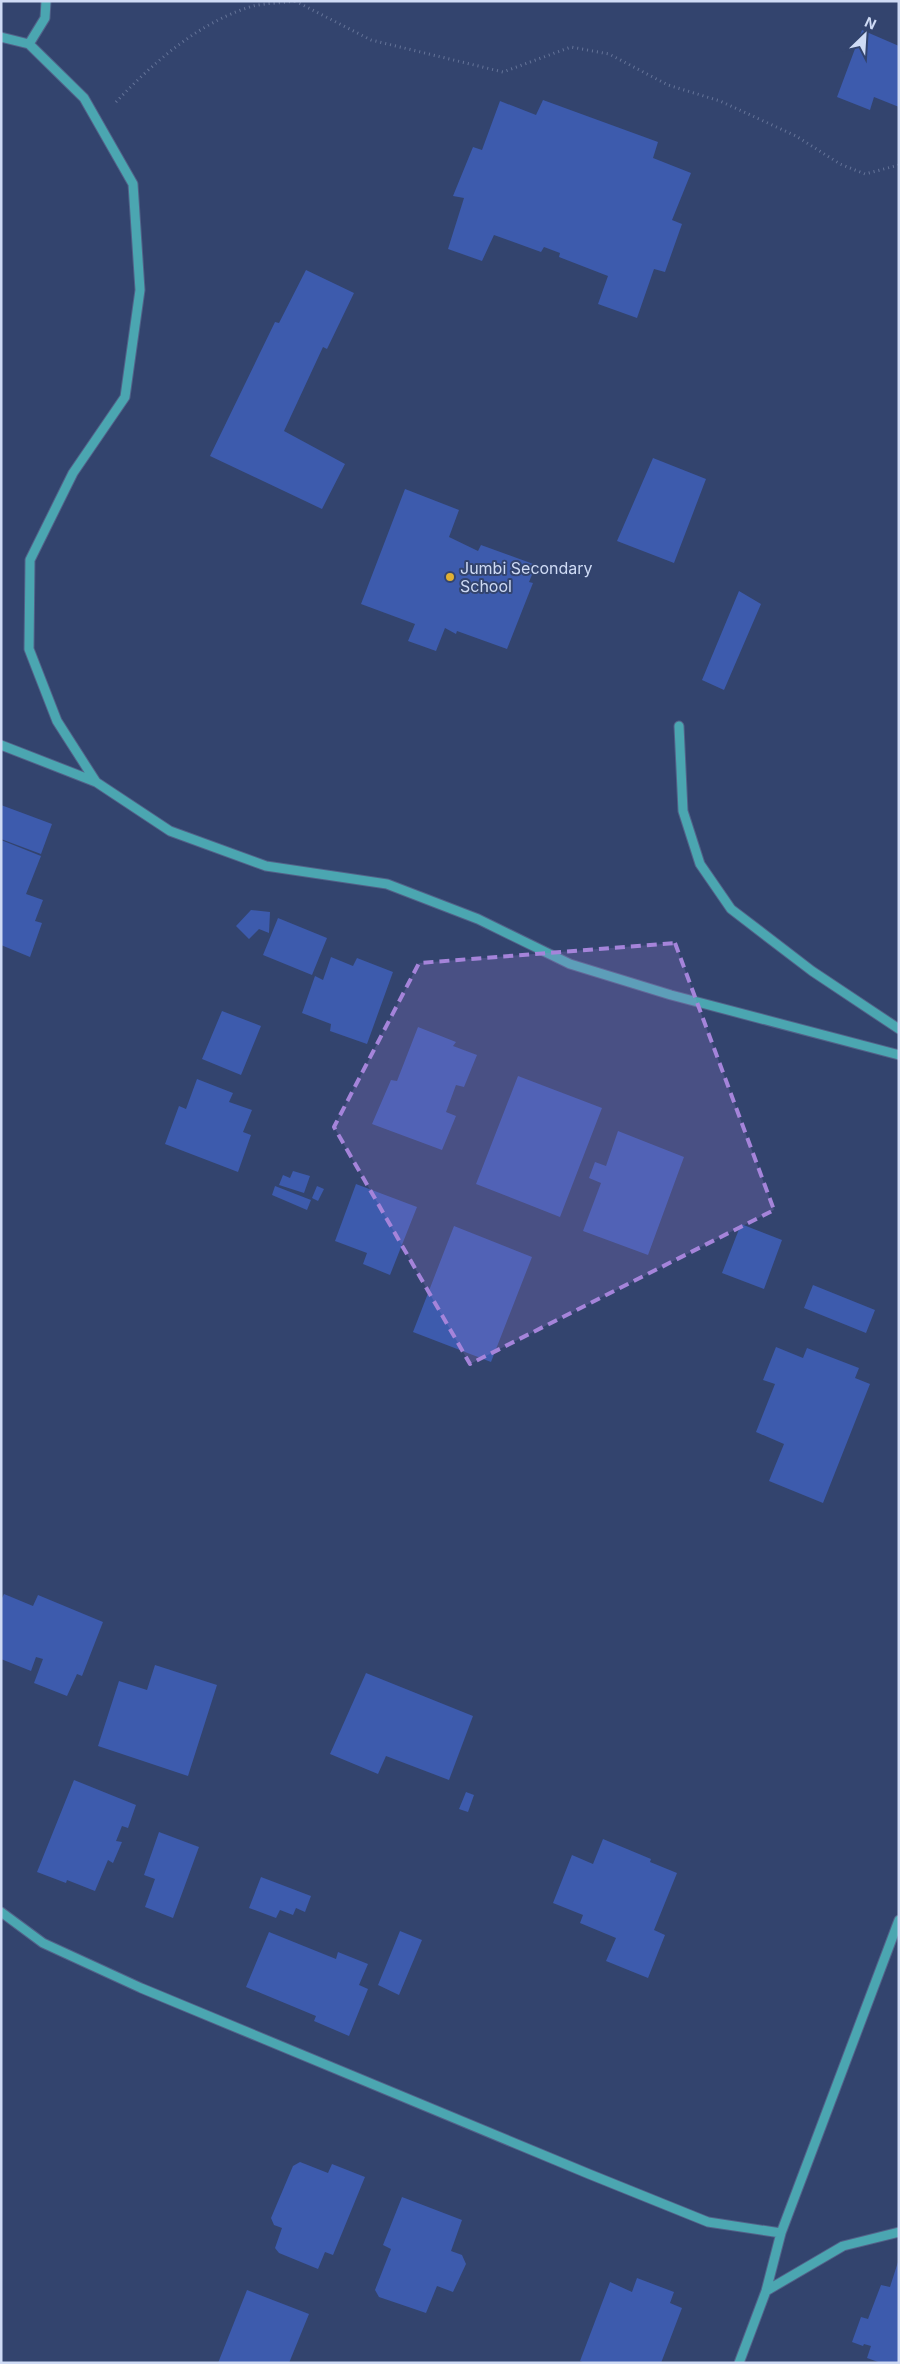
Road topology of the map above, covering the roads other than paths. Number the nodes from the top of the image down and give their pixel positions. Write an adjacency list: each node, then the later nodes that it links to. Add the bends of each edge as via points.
1 (46, 1): 3 (street, via 45,18)
2 (1, 37): 3 (street)
3 (29, 44): 6 (street, via 84,98 133,184 140,290 125,397 73,473 30,560 29,649 57,721)
4 (678, 726): 7 (street, via 683,811 700,864 731,909 812,971)
5 (1, 745): 6 (street)
6 (96, 782): 8 (street, via 170,831 266,866 387,884 478,919 570,964 671,995)
7 (899, 1029)
8 (899, 1055)
9 (1, 1912): 12 (street, via 44,1943 141,1988 580,2170 708,2222)
10 (899, 1920): 12 (street)
11 (899, 2232): 13 (street, via 843,2246)
12 (781, 2233): 13 (street)
13 (766, 2291): 14 (street)
14 (739, 2363)

